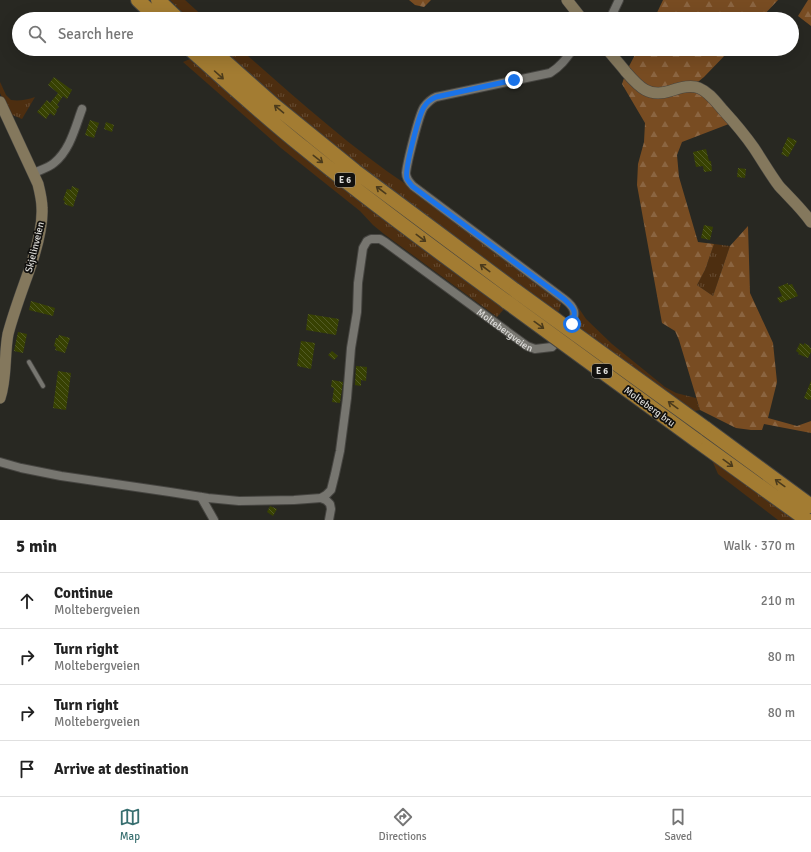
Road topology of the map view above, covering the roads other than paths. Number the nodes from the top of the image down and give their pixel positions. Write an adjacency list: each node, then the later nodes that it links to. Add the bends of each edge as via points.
1 (138, 0): 5 (highway)
2 (158, 0): 6 (highway)
3 (567, 0): 7 (main road)
4 (619, 0): 8 (street)
5 (151, 12)
6 (171, 12)
7 (576, 12)
8 (613, 12)
9 (198, 56): 28 (highway, Molteberg bru / E 6, one-way to 28, bridge, via 304,148 386,213)
10 (219, 56): 25 (highway, Molteberg bru / E 6, one-way to 10, bridge, via 397,203 275,106)
11 (568, 56): 21 (street, Moltebergveien, via 550,73 430,100 423,108 406,172 412,186 564,299 574,310 572,324 552,347 535,349 527,346 380,239 367,241 363,248 358,283 357,312 340,451)
12 (613, 56): 16 (main road, via 640,88 648,92 665,93 692,86 707,92 754,148 779,186)
13 (0, 102): 15 (main road, Skjelinveien)
14 (82, 109): 15 (street, via 65,150 54,163)
15 (34, 173): 19 (main road, Skjelinveien, via 43,210 41,226 8,334)
16 (811, 222)
17 (30, 362): 18 (lane)
18 (43, 386)
19 (0, 398)
20 (0, 462): 22 (street, via 61,476)
21 (331, 490): 23 (street); 24 (street)
22 (200, 497): 23 (street, via 239,501); 26 (street)
23 (321, 498): 24 (street)
24 (330, 504): 27 (street)
25 (811, 506)
26 (214, 520)
27 (329, 520)
28 (807, 520)

